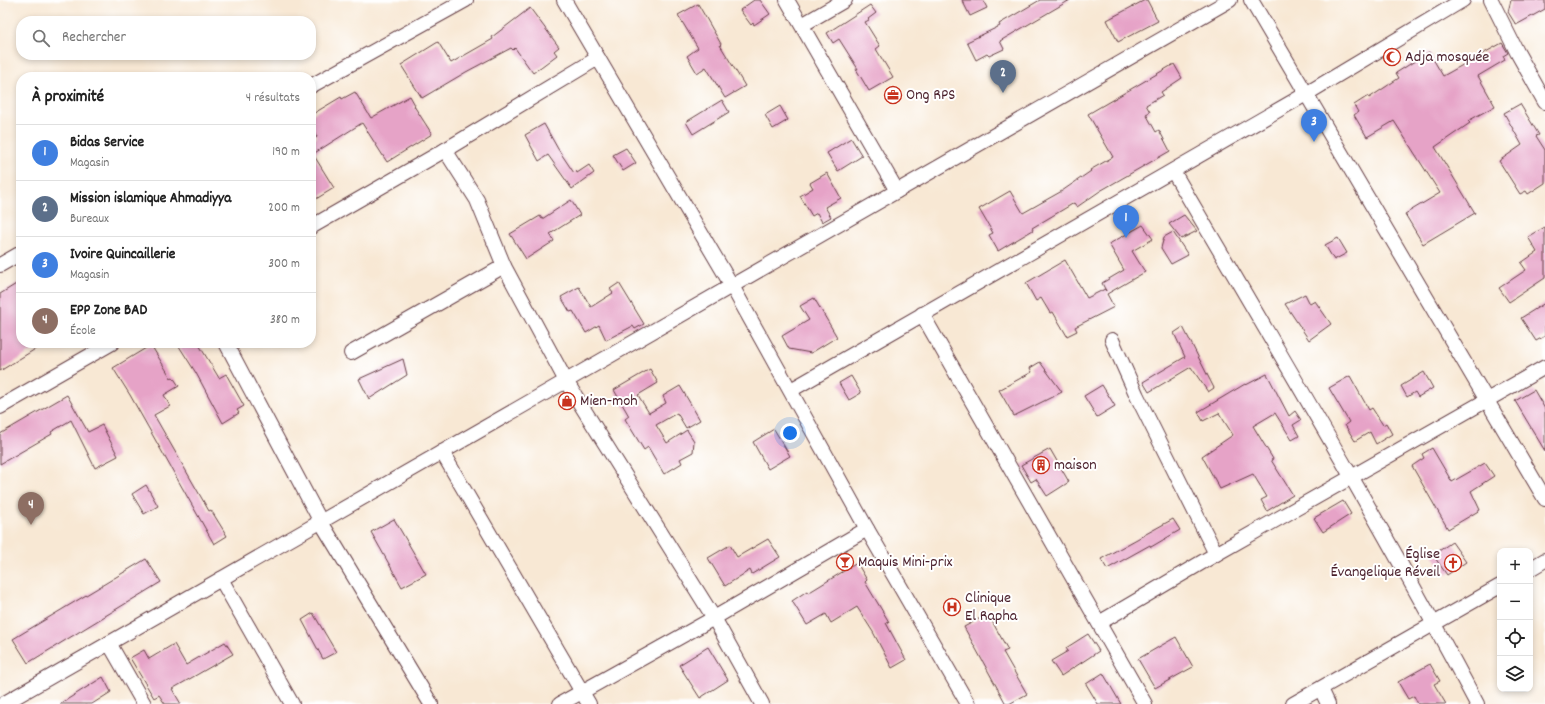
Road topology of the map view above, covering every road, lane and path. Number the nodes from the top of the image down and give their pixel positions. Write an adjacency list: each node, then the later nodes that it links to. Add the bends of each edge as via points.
1 (466, 0): 11 (street)
2 (564, 0): 10 (street)
3 (787, 0): 9 (street)
4 (846, 0): 9 (street)
5 (1230, 0): 16 (street)
6 (1252, 0): 12 (street)
7 (1463, 0): 12 (street)
8 (1491, 0): 13 (street)
9 (802, 25): 16 (street)
10 (598, 58): 14 (street); 21 (street)
11 (316, 83)
12 (1306, 94): 15 (street); 30 (street)
13 (1545, 102)
14 (445, 150): 17 (street); 20 (street, via 477,200)
15 (1173, 171): 22 (street); 33 (street)
16 (897, 191): 21 (street)
17 (316, 224)
18 (16, 256): 19 (street)
19 (0, 265)
20 (504, 266): 26 (street); 28 (street)
21 (732, 286): 28 (street); 29 (street)
22 (922, 314): 29 (street); 43 (street)
23 (1112, 340): 37 (street)
24 (103, 348): 31 (street)
25 (229, 348): 35 (street)
26 (351, 353)
27 (1545, 367): 30 (street)
28 (566, 381): 32 (street); 42 (street)
29 (791, 390): 36 (street)
30 (1487, 400): 33 (street); 34 (street)
31 (0, 407)
32 (442, 452): 35 (street); 47 (street)
33 (1352, 478): 37 (street); 44 (street)
34 (1545, 499)
35 (321, 522): 40 (street); 51 (street)
36 (867, 529): 42 (street); 55 (street)
37 (1216, 554): 43 (street)
38 (1545, 560): 39 (street)
39 (1533, 567)
40 (221, 579): 45 (street); 50 (street)
41 (1497, 588): 44 (street)
42 (714, 618): 47 (street); 54 (street)
43 (1099, 623): 56 (street)
44 (1434, 624): 46 (street); 59 (street)
45 (109, 643): 48 (street); 49 (street)
46 (1321, 689): 57 (street); 58 (street)
47 (582, 692): 52 (street); 53 (street)
48 (3, 704)
49 (144, 704)
50 (292, 704)
51 (431, 704)
52 (560, 704)
53 (589, 704)
54 (762, 704)
55 (968, 704)
56 (1145, 704)
57 (1293, 704)
58 (1328, 704)
59 (1477, 704)

